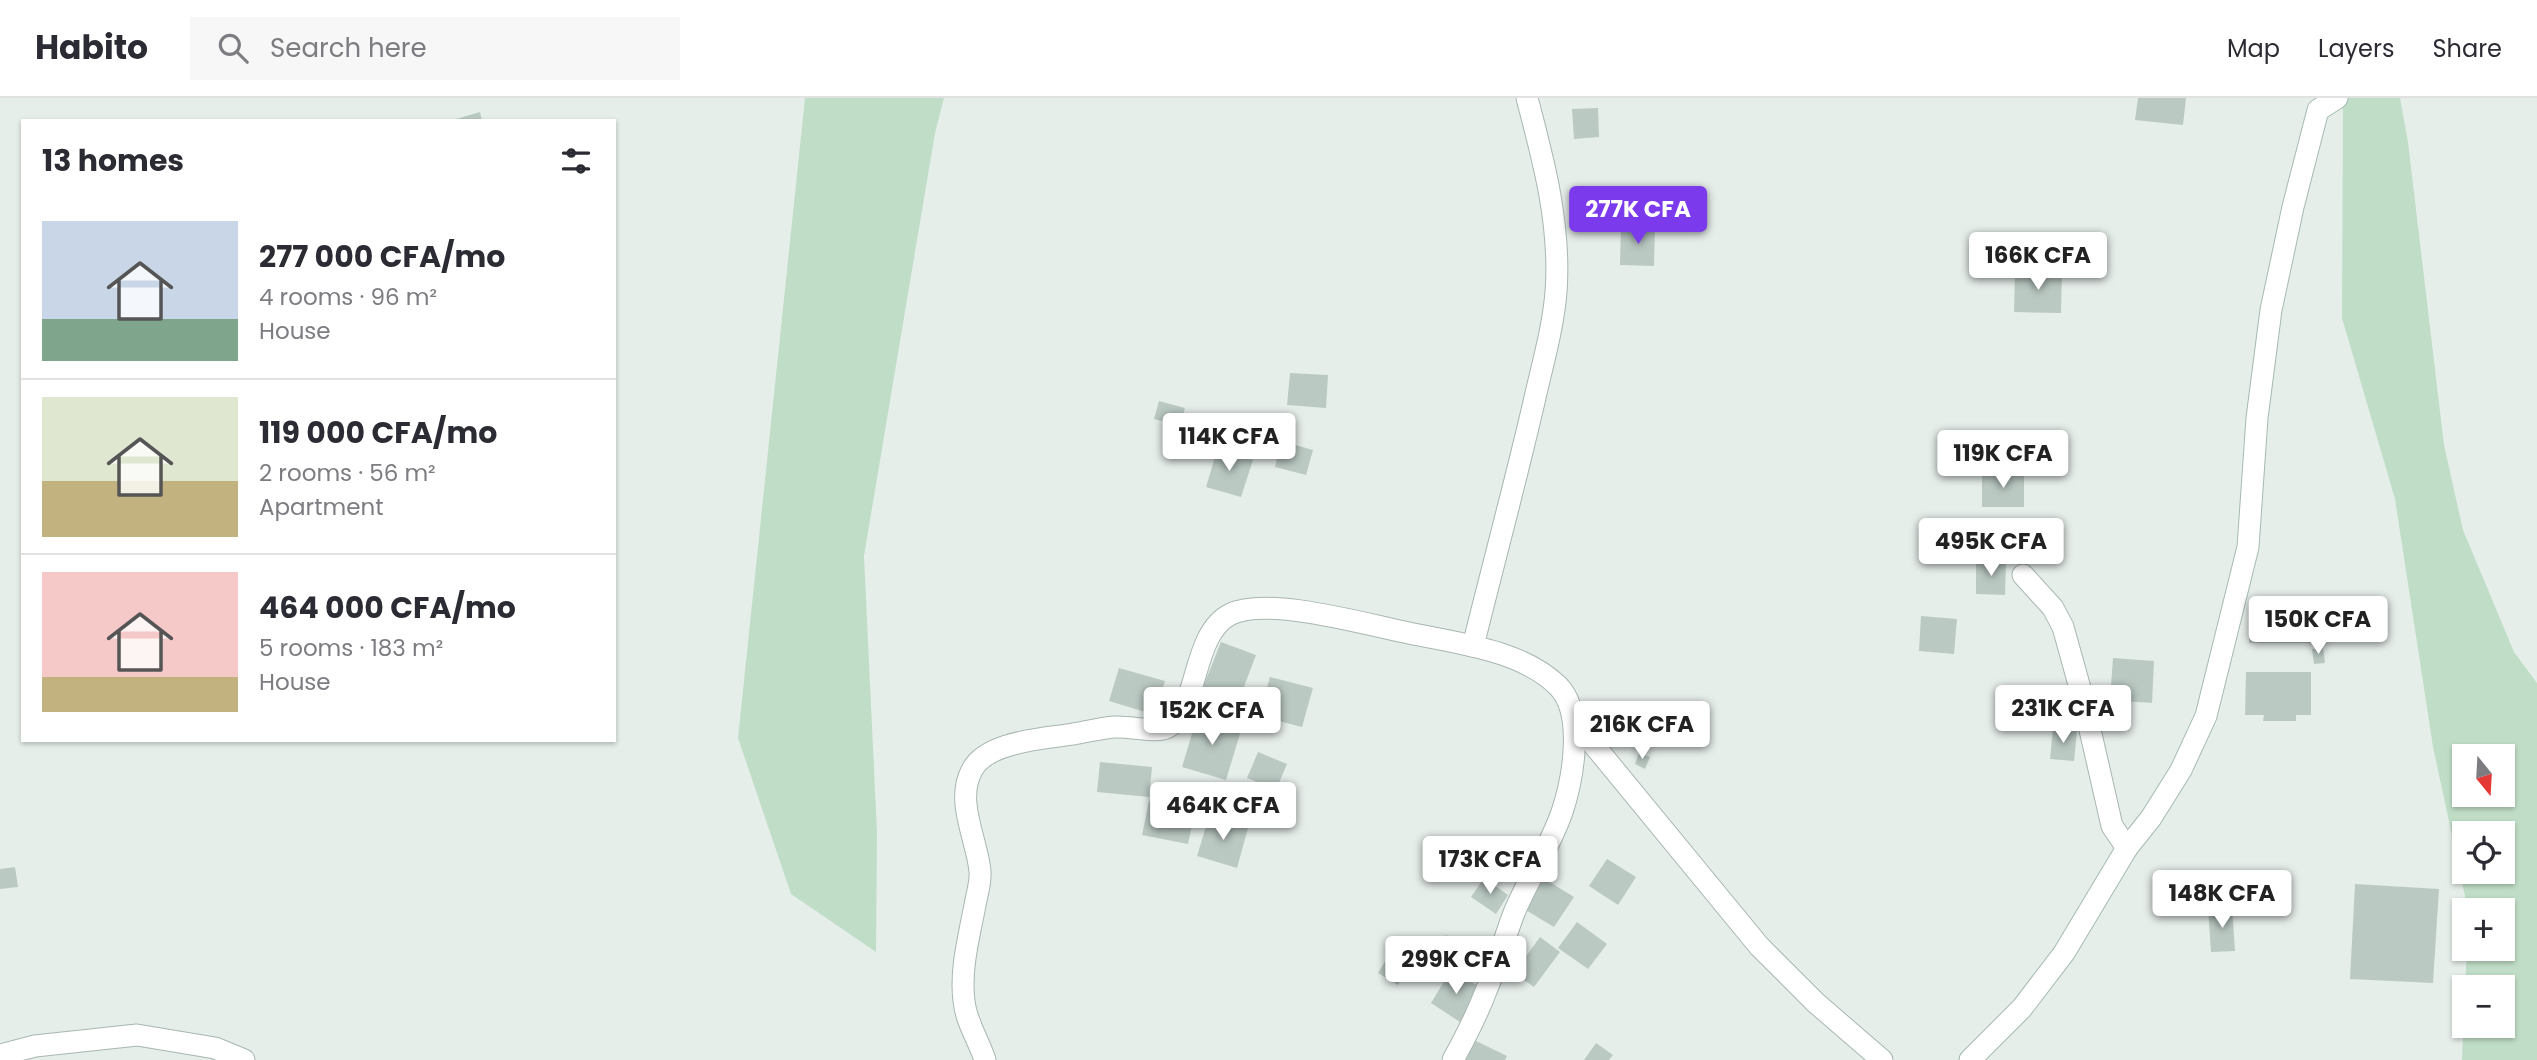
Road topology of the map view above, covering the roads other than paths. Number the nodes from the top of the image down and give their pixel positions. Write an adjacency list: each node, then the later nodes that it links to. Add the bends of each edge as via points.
1 (1527, 98): 5 (street, via 1553,212 1556,292 1523,449)
2 (2337, 98): 3 (street)
3 (2314, 104): 7 (street, via 2271,310 2256,418 2248,547 2206,716 2181,770)
4 (2023, 575): 7 (street, via 2053,608 2063,627 2112,826)
5 (1473, 646): 6 (street, via 1510,656 1548,678 1560,687); 10 (street, via 1293,610 1232,614 1213,628 1187,703 1177,720 1164,729 1114,727 1014,744 979,760 966,785 965,801 981,876 963,968 964,1004)
6 (1573, 717): 11 (street, via 1573,754 1562,814 1516,908 1485,993); 12 (street, via 1759,946 1815,1003)
7 (2127, 848): 13 (street, via 2064,953 2022,1008)
8 (0, 1055): 9 (street, via 34,1045 137,1035 215,1048)
9 (244, 1060)
10 (985, 1060)
11 (1453, 1060)
12 (1882, 1060)
13 (1970, 1060)

